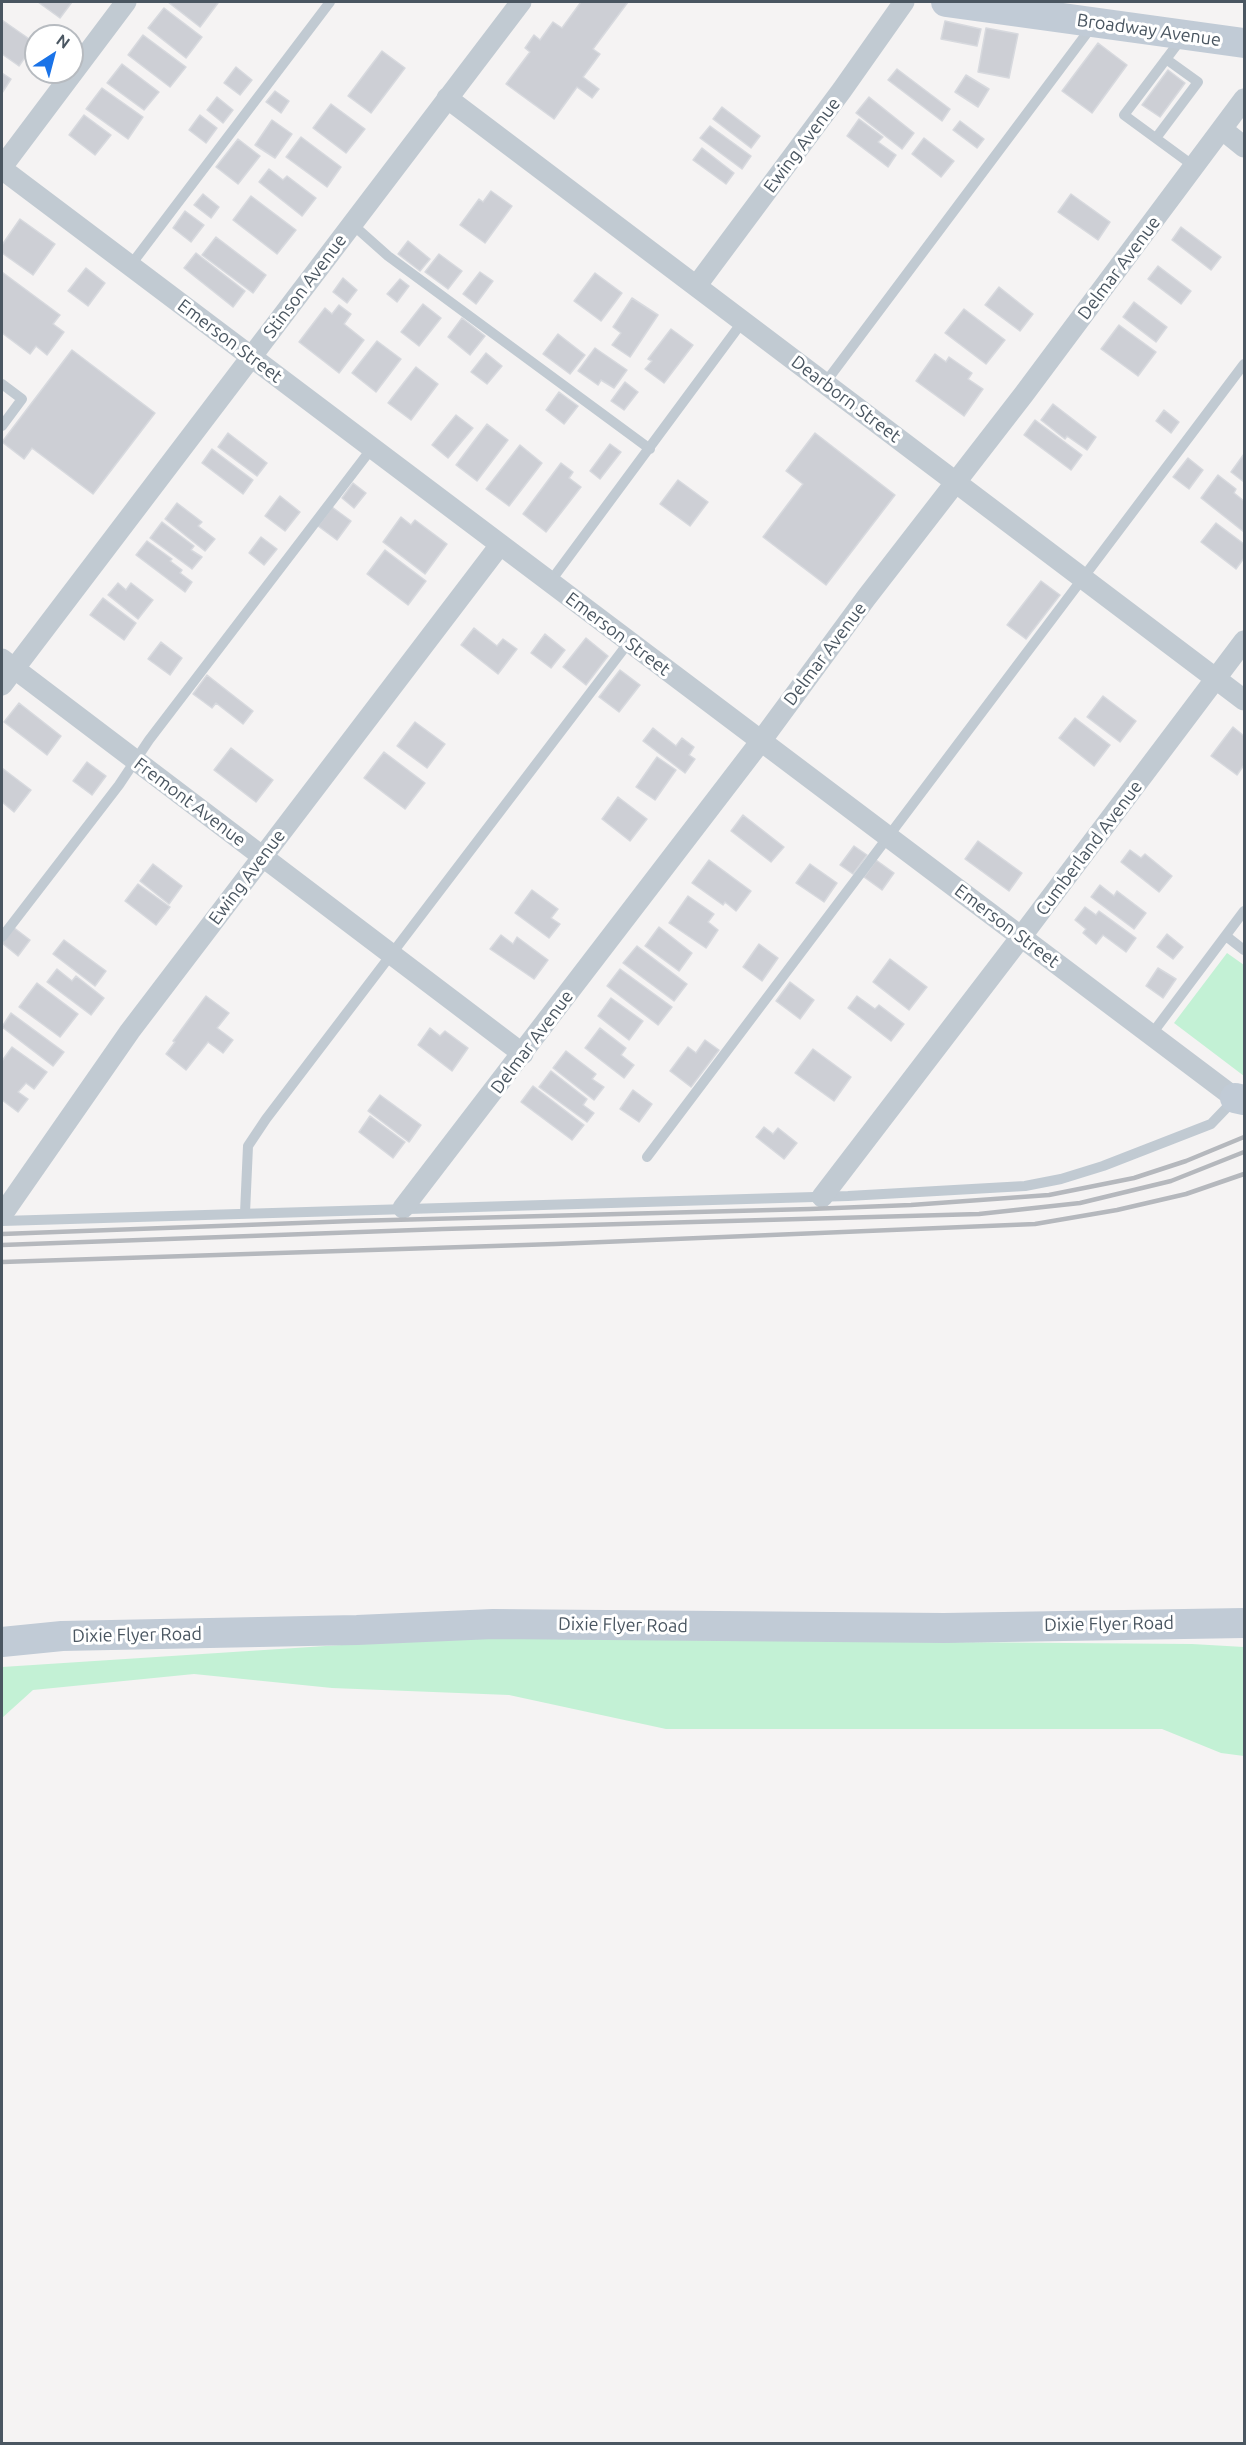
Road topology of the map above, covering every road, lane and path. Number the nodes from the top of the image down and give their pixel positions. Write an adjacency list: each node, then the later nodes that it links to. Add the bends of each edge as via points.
1 (126, 2): 16 (street)
2 (330, 2): 18 (lane)
3 (521, 2): 10 (street, Stinson Avenue)
4 (904, 2): 19 (street, Ewing Avenue)
5 (946, 2): 6 (street, Broadway Avenue)
6 (1095, 22): 7 (street, Broadway Avenue); 23 (lane)
7 (1184, 35): 8 (street, Broadway Avenue); 9 (lane)
8 (1245, 43)
9 (1166, 59): 13 (lane, via 1124,115); 13 (lane, via 1198,82)
10 (447, 98): 17 (street, Stinson Avenue); 19 (street, Dearborn Street)
11 (1245, 99): 12 (street, Delmar Avenue)
12 (1223, 130): 14 (street); 15 (street, Delmar Avenue)
13 (1156, 138): 15 (lane)
14 (1245, 147)
15 (1195, 167): 28 (street, Delmar Avenue)
16 (2, 168): 18 (street, Emerson Street)
17 (352, 224): 21 (street, Stinson Avenue); 27 (lane, via 388,256)
18 (130, 266): 21 (street, Emerson Street)
19 (697, 285): 20 (street, Dearborn Street)
20 (743, 321): 23 (street, Dearborn Street); 27 (lane)
21 (251, 357): 26 (street, Emerson Street); 34 (street, Stinson Avenue)
22 (1245, 364): 30 (lane)
23 (825, 383): 28 (street, Dearborn Street)
24 (2, 384): 25 (lane, via 22,399)
25 (2, 426)
26 (372, 448): 29 (street, Emerson Street); 38 (lane)
27 (650, 449): 31 (lane)
28 (957, 482): 30 (street, Dearborn Street); 37 (street, Delmar Avenue)
29 (500, 545): 31 (street, Emerson Street); 40 (street, Ewing Avenue)
30 (1082, 578): 35 (street, Dearborn Street); 39 (lane)
31 (550, 582): 33 (street, Emerson Street)
32 (1245, 641): 35 (street, Cumberland Avenue)
33 (629, 642): 37 (street, Emerson Street); 46 (lane)
34 (6, 671): 38 (street, Fremont Avenue)
35 (1216, 678): 36 (street, Dearborn Street); 44 (street, Cumberland Avenue)
36 (1245, 700)
37 (761, 741): 39 (street, Emerson Street); 48 (street, Delmar Avenue)
38 (135, 760): 40 (street, Fremont Avenue); 43 (lane)
39 (889, 837): 44 (street, Emerson Street); 50 (lane)
40 (263, 857): 46 (street, Fremont Avenue); 54 (street, Ewing Avenue, via 130,1030)
41 (1245, 911): 42 (lane)
42 (1226, 936): 45 (lane); 47 (lane)
43 (2, 937)
44 (1021, 937): 47 (street, Emerson Street); 51 (street, Cumberland Avenue)
45 (1245, 950)
46 (391, 954): 48 (street, Fremont Avenue); 53 (lane, via 248,1146)
47 (1152, 1035): 49 (street, Emerson Street)
48 (523, 1054): 52 (street, Delmar Avenue)
49 (1240, 1099): 51 (lane, via 1211,1124 1061,1179 985,1189)
50 (647, 1157)
51 (822, 1197): 52 (lane)
52 (403, 1208): 53 (lane)
53 (245, 1213): 55 (lane)
54 (2, 1215)
55 (2, 1221)
56 (1245, 1623): 57 (street, Dixie Flyer Road, via 944,1628 493,1624 62,1636)
57 (2, 1642)

